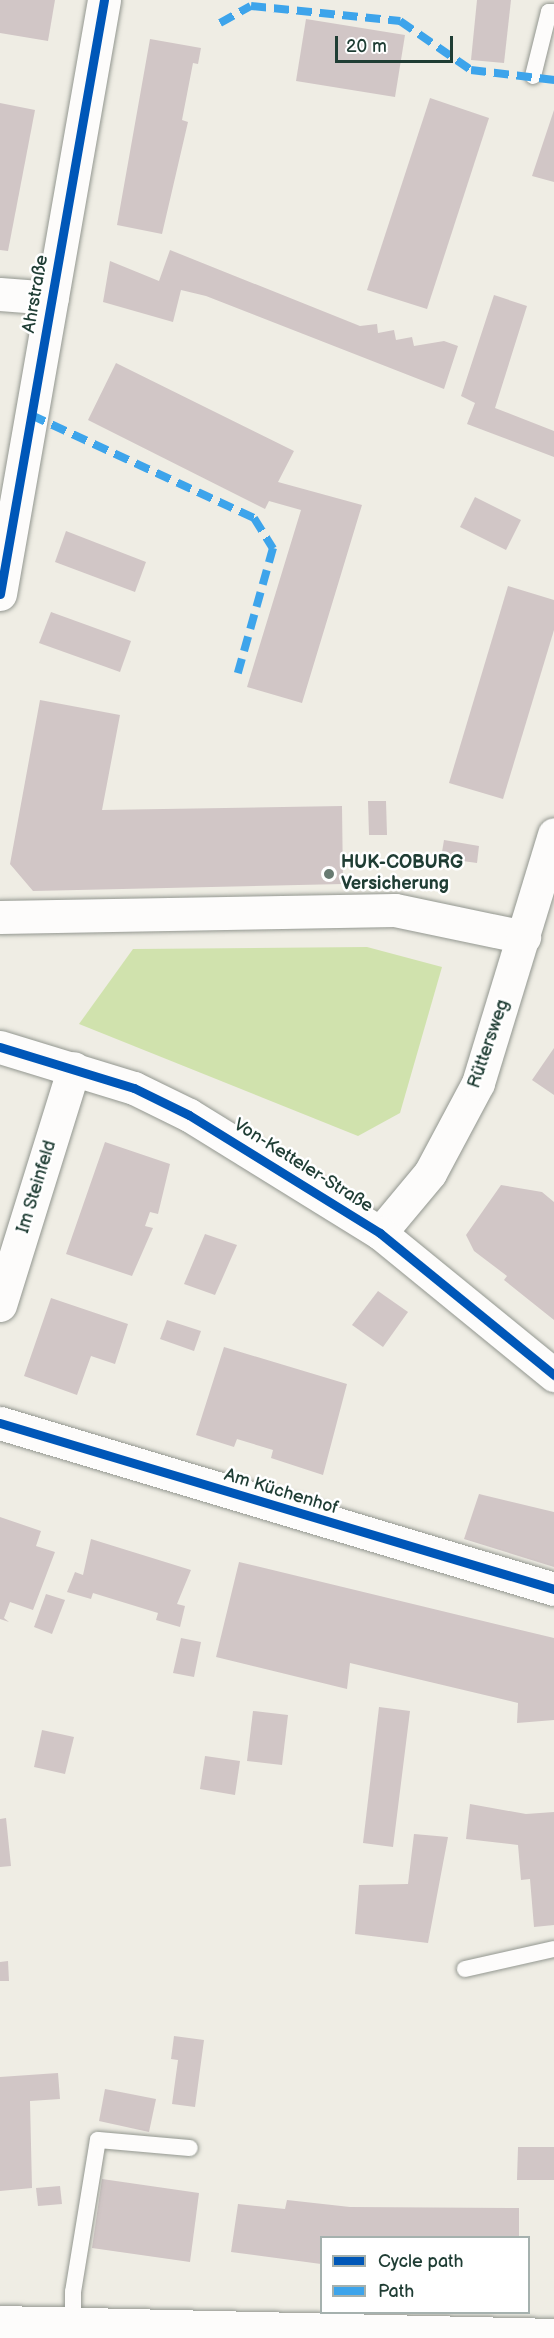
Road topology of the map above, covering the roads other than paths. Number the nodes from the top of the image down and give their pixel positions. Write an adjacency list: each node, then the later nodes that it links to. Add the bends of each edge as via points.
1 (104, 0): 5 (street, Ahrstraße)
2 (554, 12): 3 (lane, via 549,12)
3 (533, 76)
4 (0, 294): 5 (street)
5 (52, 298): 6 (street, Ahrstraße)
6 (0, 594)
7 (554, 834): 9 (street, Rüttersweg)
8 (0, 917): 9 (street, via 395,910)
9 (524, 937): 12 (street, Rüttersweg, via 478,1083 430,1173)
10 (0, 1047): 11 (street, Von-Ketteler-Straße)
11 (74, 1068): 12 (street, Von-Ketteler-Straße, via 189,1114); 13 (street, Im Steinfeld)
12 (380, 1233): 14 (street, Von-Ketteler-Straße)
13 (0, 1305)
14 (554, 1375)
15 (0, 1423): 16 (street, Am Küchenhof)
16 (554, 1589)
17 (554, 1949): 18 (lane)
18 (465, 1969)
19 (190, 2148): 21 (lane, via 98,2140 73,2292)
20 (0, 2322): 21 (street)
21 (73, 2324): 22 (street)
22 (406, 2335): 23 (street)
23 (554, 2335)

